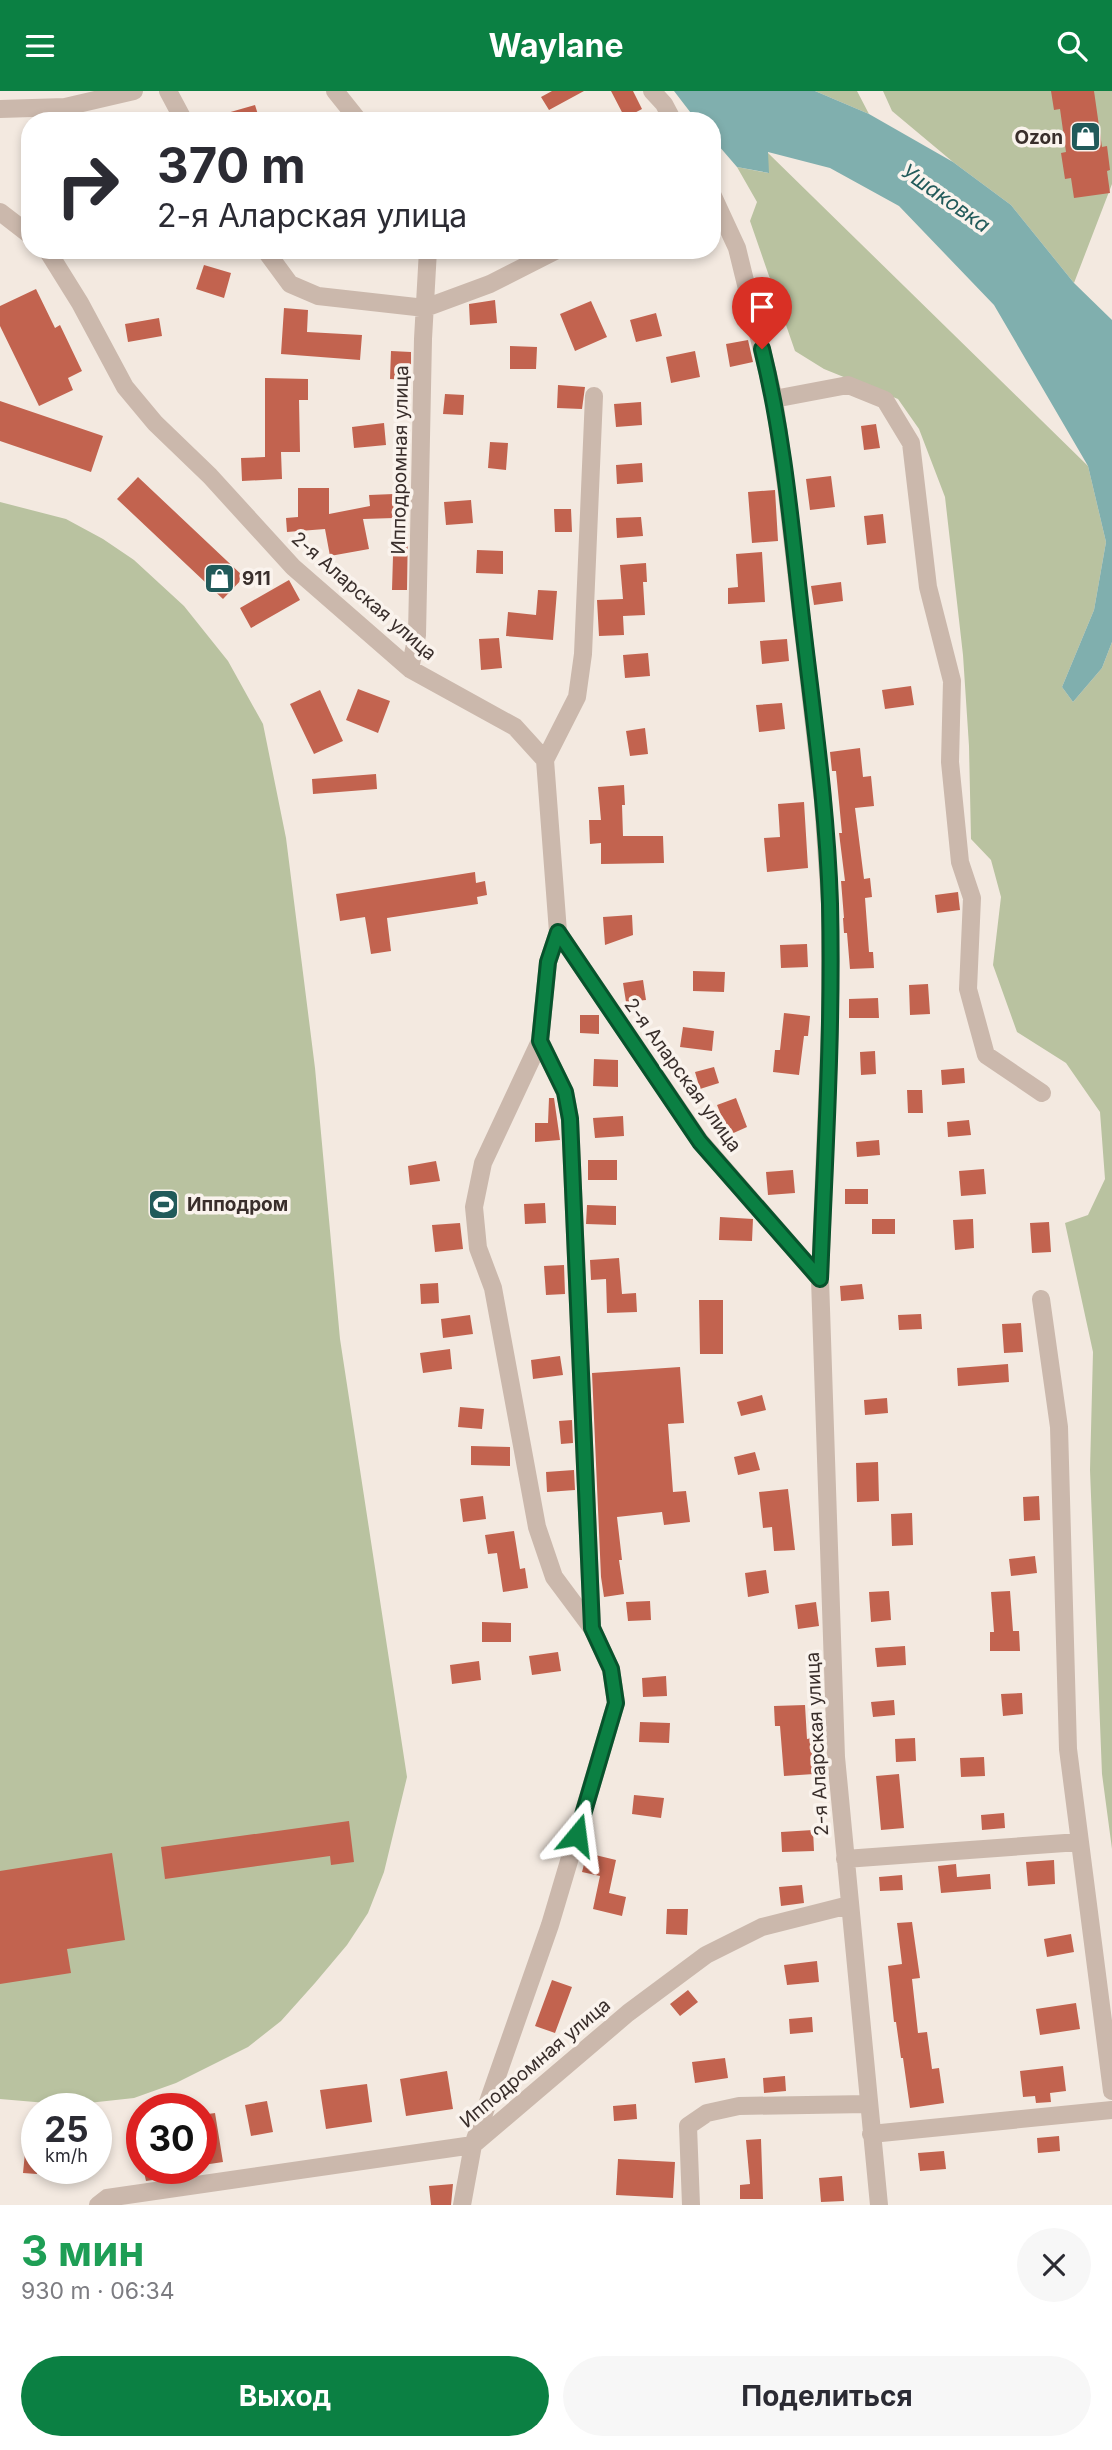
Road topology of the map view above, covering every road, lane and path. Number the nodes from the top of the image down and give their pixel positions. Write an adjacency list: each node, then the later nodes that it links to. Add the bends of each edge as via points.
1 (134, 91): 5 (street, via 65,107)
2 (168, 91): 6 (street)
3 (335, 91): 7 (street)
4 (652, 91): 8 (street)
5 (0, 109)
6 (179, 112)
7 (352, 112)
8 (668, 112)
9 (0, 212): 11 (street)
10 (721, 217): 18 (street, 2-я Аларская улица, via 737,248)
11 (21, 229)
12 (53, 259): 19 (street, 2-я Аларская улица, via 125,387 155,423 293,567)
13 (272, 259): 16 (street, via 290,284 318,296)
14 (428, 259): 16 (street, Ипподромная улица)
15 (539, 259): 16 (street, via 490,284)
16 (425, 308): 19 (street, Ипподромная улица, via 417,635)
17 (594, 396): 20 (street, via 578,697)
18 (774, 399): 23 (street, via 848,385 885,400 911,443 928,587 952,681 950,762 960,862 972,898 968,989 986,1055); 24 (street, 2-я Аларская улица, via 823,801 830,903)
19 (410, 669): 20 (street, 2-я Аларская улица, via 515,727)
20 (545, 760): 21 (street, 2-я Аларская улица)
21 (558, 932): 22 (street, via 548,962); 24 (street, 2-я Аларская улица, via 700,1142)
22 (540, 1041): 26 (street, via 565,1092 570,1119); 26 (street, via 483,1163 474,1206 478,1248 493,1288 537,1527 554,1577)
23 (1042, 1093)
24 (820, 1279): 28 (street, 2-я Аларская улица, via 836,1756)
25 (1041, 1299): 27 (street, via 1059,1427 1068,1749)
26 (592, 1628): 34 (street, via 611,1669 616,1703 550,1925)
27 (1079, 1842): 28 (street); 30 (street)
28 (845, 1859): 29 (street, 2-я Аларская улица)
29 (849, 1905): 31 (street, 2-я Аларская улица); 34 (street, Ипподромная улица, via 762,1927 706,1955 628,2013)
30 (1112, 2091)
31 (868, 2104): 33 (street, 2-я Аларская улица); 37 (street, via 738,2106 707,2113 688,2126)
32 (1112, 2110): 33 (street)
33 (871, 2134): 38 (street, 2-я Аларская улица)
34 (473, 2145): 35 (street, Ипподромная улица, via 107,2198); 36 (street)
35 (98, 2205)
36 (462, 2205)
37 (691, 2205)
38 (879, 2205)

